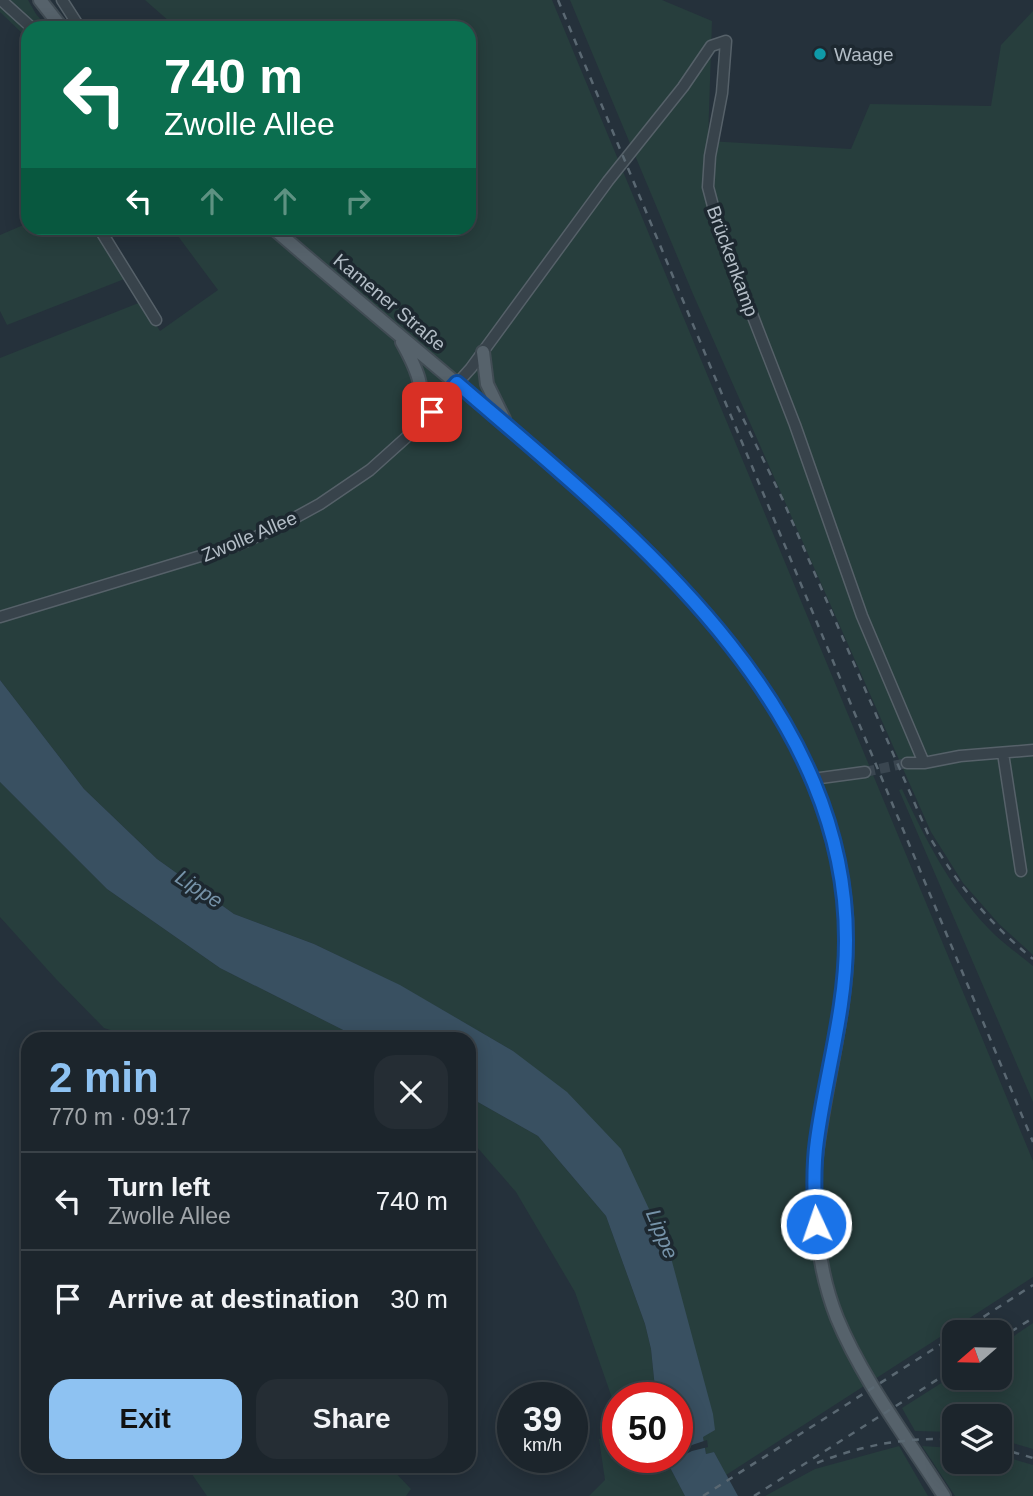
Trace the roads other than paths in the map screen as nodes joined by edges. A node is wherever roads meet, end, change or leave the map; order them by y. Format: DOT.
graph roads {
  1 [pos="1,0"];
  2 [pos="40,0"];
  3 [pos="62,0"];
  4 [pos="24,21"];
  5 [pos="56,21"];
  6 [pos="76,21"];
  7 [pos="103,235"];
  8 [pos="281,235"];
  9 [pos="156,320"];
  10 [pos="399,335"];
  11 [pos="483,352"];
  12 [pos="457,383"];
  13 [pos="419,426"];
  14 [pos="510,429"];
  15 [pos="0,617"];
  16 [pos="1033,750"];
  17 [pos="1003,753"];
  18 [pos="924,763"];
  19 [pos="907,764"];
  20 [pos="866,772"];
  21 [pos="813,779"];
  22 [pos="1021,871"];
  23 [pos="944,1496"];
  1 -- 4 [label="street"];
  2 -- 5 [label="main road"];
  3 -- 6 [label="street"];
  7 -- 9 [label="street"];
  8 -- 10 [label="main road, Kamener Straße"];
  10 -- 12 [label="main road, Kamener Straße"];
  10 -- 13 [label="main road"];
  11 -- 12 [label="street, Brückenkamp"];
  11 -- 14 [label="main road"];
  11 -- 18 [label="street, Brückenkamp"];
  12 -- 13 [label="street, Zwolle Allee"];
  12 -- 14 [label="main road, Kamener Straße"];
  13 -- 15 [label="street, Zwolle Allee"];
  14 -- 21 [label="main road, Kamener Straße"];
  16 -- 17 [label="street"];
  17 -- 18 [label="street"];
  17 -- 22 [label="street"];
  18 -- 19 [label="street"];
  20 -- 21 [label="street"];
  21 -- 23 [label="main road, Kamener Straße"];
}
